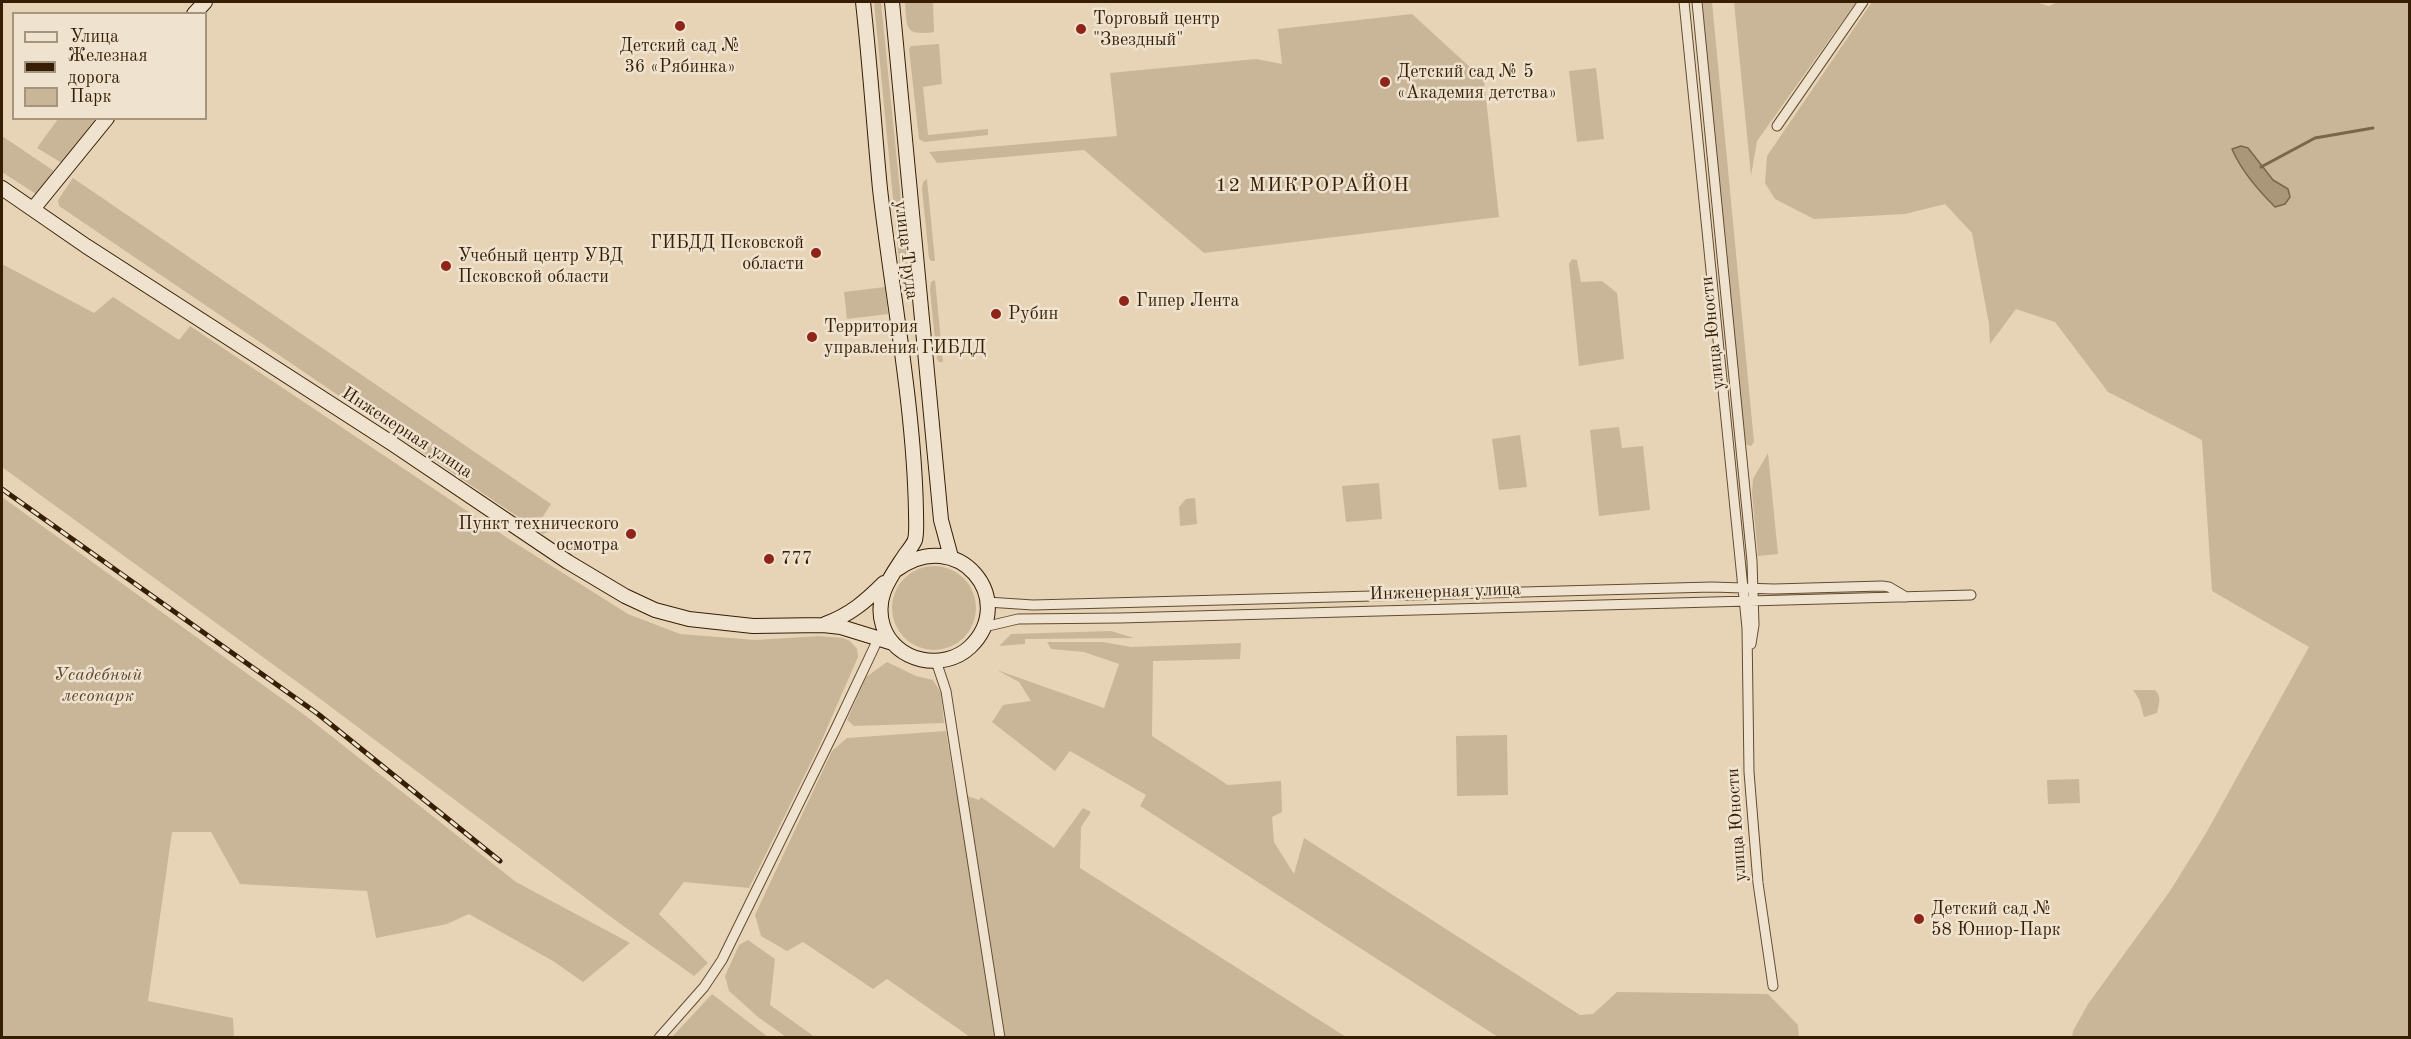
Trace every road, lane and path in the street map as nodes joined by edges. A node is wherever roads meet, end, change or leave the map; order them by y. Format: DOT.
graph roads {
  1 [pos="863,2"];
  2 [pos="892,2"];
  3 [pos="1684,2"];
  4 [pos="1697,2"];
  5 [pos="1863,2"];
  6 [pos="105,120"];
  7 [pos="1777,126"];
  8 [pos="2,188"];
  9 [pos="33,209"];
  10 [pos="951,557"];
  11 [pos="893,573"];
  12 [pos="1742,588"];
  13 [pos="1753,589"];
  14 [pos="1971,596"];
  15 [pos="1908,598"];
  16 [pos="1748,601"];
  17 [pos="987,602"];
  18 [pos="823,625"];
  19 [pos="984,627"];
  20 [pos="879,638"];
  21 [pos="893,643"];
  22 [pos="936,662"];
  23 [pos="1773,986"];
  24 [pos="659,1038"];
  25 [pos="1000,1038"];
  1 -- 11 [label="main road, улица Труда"];
  2 -- 10 [label="main road, улица Труда"];
  3 -- 12 [label="street, улица Юности"];
  4 -- 13 [label="street, улица Юности"];
  5 -- 7 [label="street"];
  6 -- 9 [label="main road"];
  8 -- 9 [label="main road, Инженерная улица"];
  9 -- 18 [label="main road, Инженерная улица"];
  10 -- 11 [label="main road, Инженерная улица"];
  10 -- 17 [label="main road"];
  11 -- 18 [label="main road, Инженерная улица"];
  11 -- 21 [label="main road"];
  12 -- 13 [label="street, Инженерная улица"];
  12 -- 16 [label="street, улица Юности"];
  12 -- 17 [label="street, Инженерная улица"];
  13 -- 15 [label="street, Инженерная улица"];
  13 -- 16 [label="street, улица Юности"];
  14 -- 15 [label="street, Инженерная улица"];
  15 -- 16 [label="street, Инженерная улица"];
  16 -- 19 [label="street, Инженерная улица"];
  16 -- 23 [label="street, улица Юности"];
  17 -- 19 [label="main road"];
  18 -- 20 [label="main road, Инженерная улица"];
  19 -- 22 [label="main road"];
  20 -- 21 [label="main road, Инженерная улица"];
  20 -- 24 [label="street"];
  21 -- 22 [label="main road, Инженерная улица"];
  22 -- 25 [label="street"];
}
